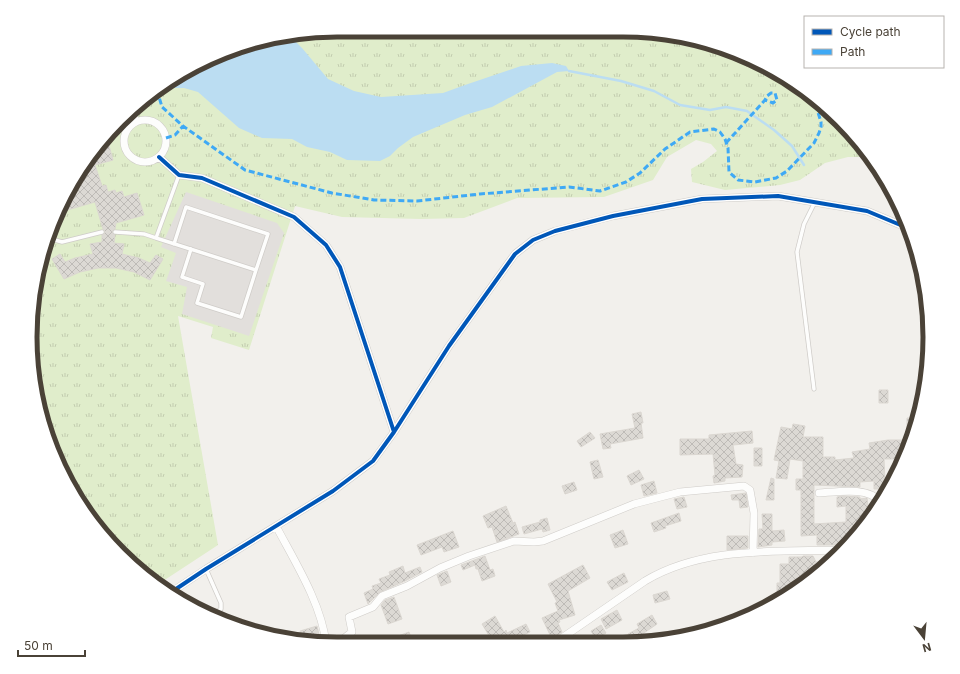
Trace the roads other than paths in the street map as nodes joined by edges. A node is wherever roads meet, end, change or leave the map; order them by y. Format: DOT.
graph roads {
  1 [pos="134,116"];
  2 [pos="135,122"];
  3 [pos="159,157"];
  4 [pos="179,175"];
  5 [pos="815,202"];
  6 [pos="901,226"];
  7 [pos="102,232"];
  8 [pos="115,232"];
  9 [pos="156,238"];
  10 [pos="54,240"];
  11 [pos="174,244"];
  12 [pos="191,249"];
  13 [pos="256,270"];
  14 [pos="814,389"];
  15 [pos="394,432"];
  16 [pos="819,493"];
  17 [pos="876,497"];
  18 [pos="276,526"];
  19 [pos="834,550"];
  20 [pos="753,553"];
  21 [pos="206,569"];
  22 [pos="175,589"];
  23 [pos="216,612"];
  24 [pos="325,636"];
  25 [pos="346,637"];
  26 [pos="563,637"];
  1 -- 2 [label="street"];
  2 -- 3 [label="street"];
  2 -- 3 [label="street"];
  3 -- 4 [label="street"];
  4 -- 9 [label="lane"];
  4 -- 15 [label="street"];
  5 -- 6 [label="street"];
  5 -- 14 [label="lane"];
  5 -- 15 [label="street"];
  7 -- 10 [label="lane"];
  8 -- 9 [label="lane"];
  9 -- 11 [label="lane"];
  11 -- 12 [label="lane"];
  11 -- 13 [label="lane"];
  12 -- 13 [label="lane"];
  12 -- 13 [label="lane"];
  15 -- 18 [label="street"];
  16 -- 17 [label="street"];
  18 -- 21 [label="street"];
  18 -- 24 [label="street"];
  19 -- 20 [label="street"];
  20 -- 25 [label="street"];
  20 -- 26 [label="street"];
  21 -- 22 [label="street"];
  21 -- 23 [label="lane"];
}
